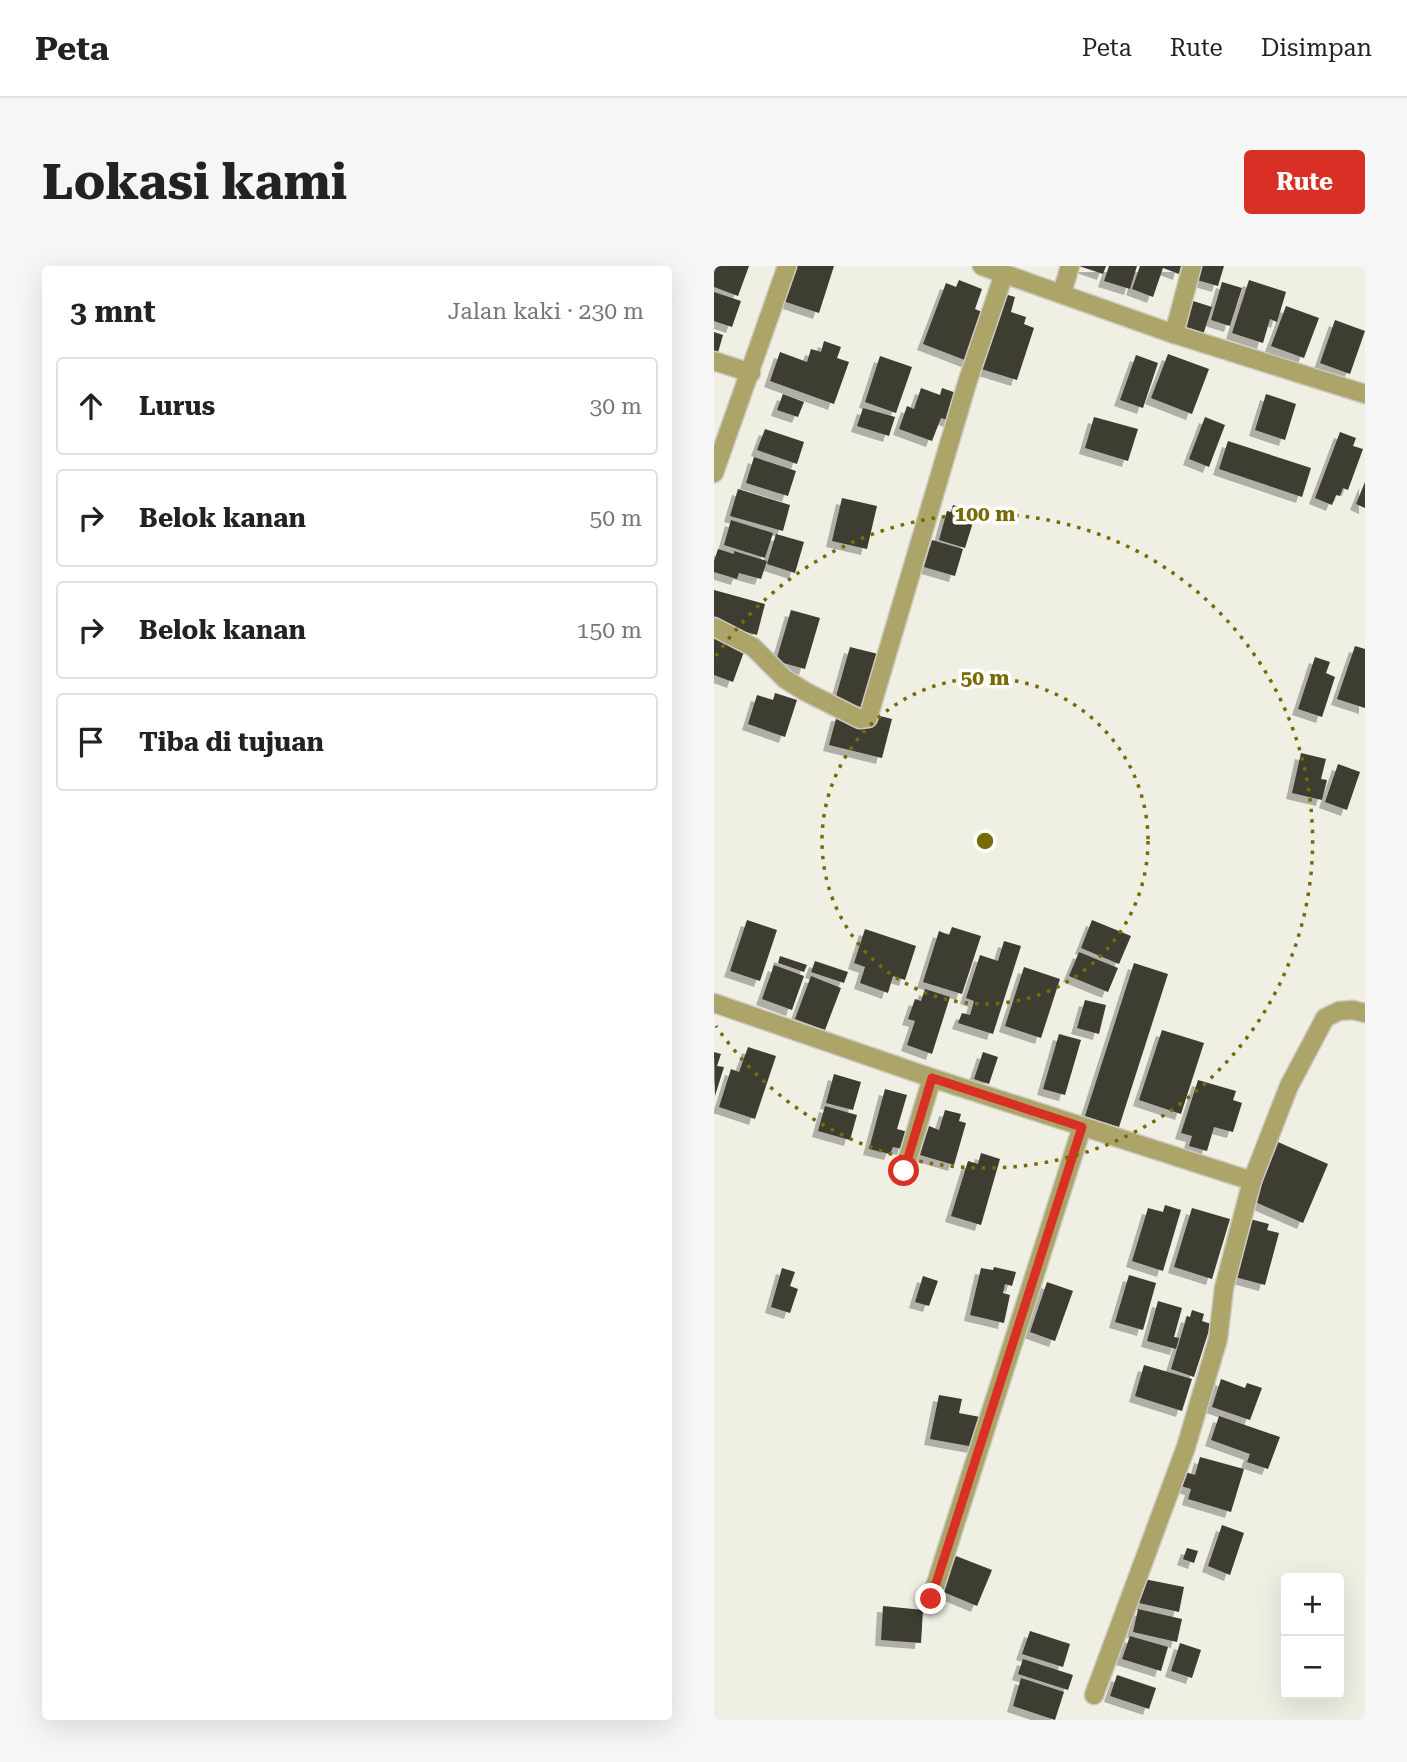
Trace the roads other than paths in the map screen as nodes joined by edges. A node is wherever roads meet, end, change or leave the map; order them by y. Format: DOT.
graph roads {
  1 [pos="787,266"];
  2 [pos="982,266"];
  3 [pos="1070,266"];
  4 [pos="1192,266"];
  5 [pos="1004,274"];
  6 [pos="1062,293"];
  7 [pos="1174,334"];
  8 [pos="714,362"];
  9 [pos="751,373"];
  10 [pos="1365,394"];
  11 [pos="714,473"];
  12 [pos="714,627"];
  13 [pos="714,1003"];
  14 [pos="1365,1013"];
  15 [pos="932,1078"];
  16 [pos="1082,1127"];
  17 [pos="904,1171"];
  18 [pos="1252,1181"];
  19 [pos="931,1599"];
  20 [pos="1094,1696"];
  1 -- 9 [label="street"];
  2 -- 5 [label="street"];
  3 -- 6 [label="street"];
  4 -- 7 [label="street"];
  5 -- 6 [label="street"];
  5 -- 12 [label="street"];
  6 -- 7 [label="street"];
  7 -- 10 [label="street"];
  8 -- 9 [label="street"];
  9 -- 11 [label="street"];
  13 -- 15 [label="street"];
  14 -- 18 [label="street"];
  15 -- 16 [label="street"];
  15 -- 17 [label="street"];
  16 -- 18 [label="street"];
  16 -- 19 [label="street"];
  18 -- 20 [label="street"];
}
